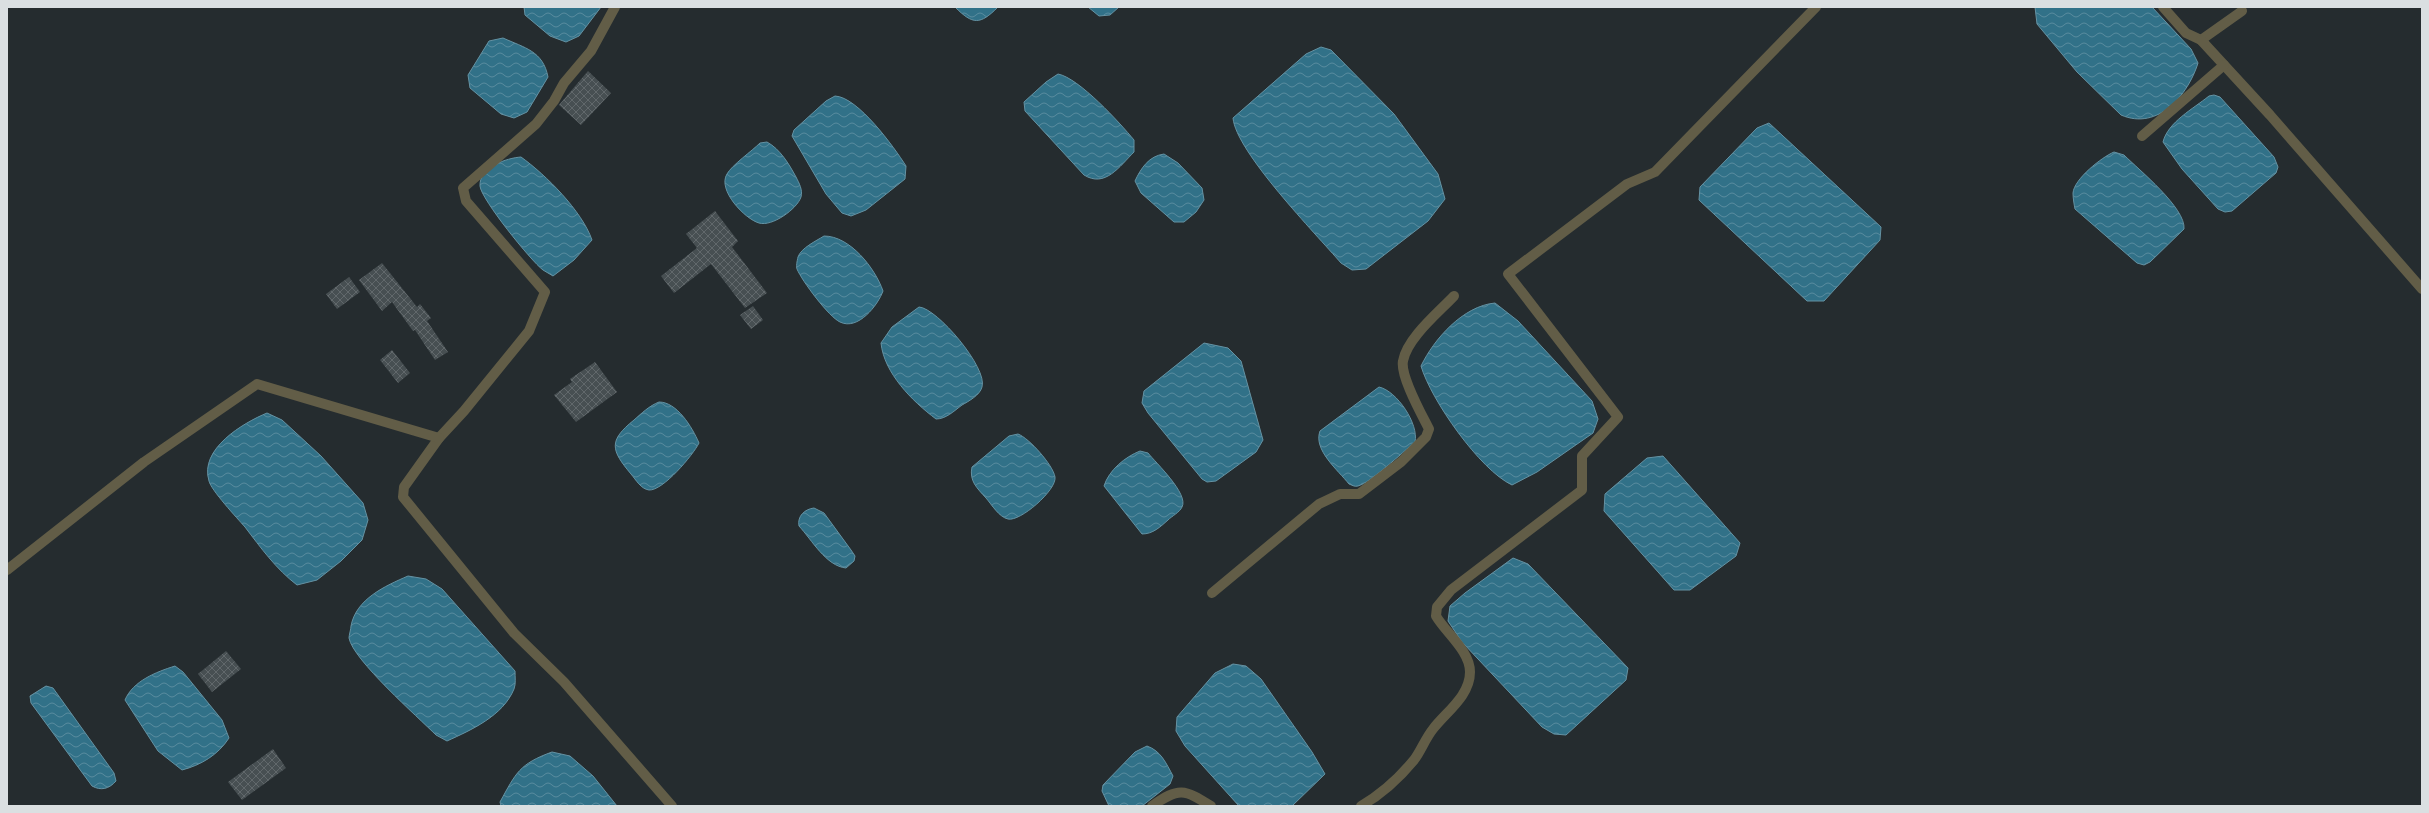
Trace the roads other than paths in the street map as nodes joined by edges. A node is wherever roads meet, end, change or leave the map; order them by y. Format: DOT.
graph roads {
  1 [pos="615,7"];
  2 [pos="1816,7"];
  3 [pos="2163,7"];
  4 [pos="2242,11"];
  5 [pos="2201,40"];
  6 [pos="2224,65"];
  7 [pos="2142,136"];
  8 [pos="2420,283"];
  9 [pos="1454,296"];
  10 [pos="439,438"];
  11 [pos="7,570"];
  12 [pos="1212,593"];
  13 [pos="672,806"];
  14 [pos="1152,806"];
  15 [pos="1211,806"];
  16 [pos="1361,806"];
  1 -- 10 [label="street"];
  2 -- 16 [label="street"];
  3 -- 5 [label="street"];
  4 -- 5 [label="street"];
  5 -- 6 [label="street"];
  6 -- 7 [label="street"];
  6 -- 8 [label="street"];
  9 -- 12 [label="street"];
  10 -- 11 [label="street"];
  10 -- 13 [label="street"];
  14 -- 15 [label="street"];
}
